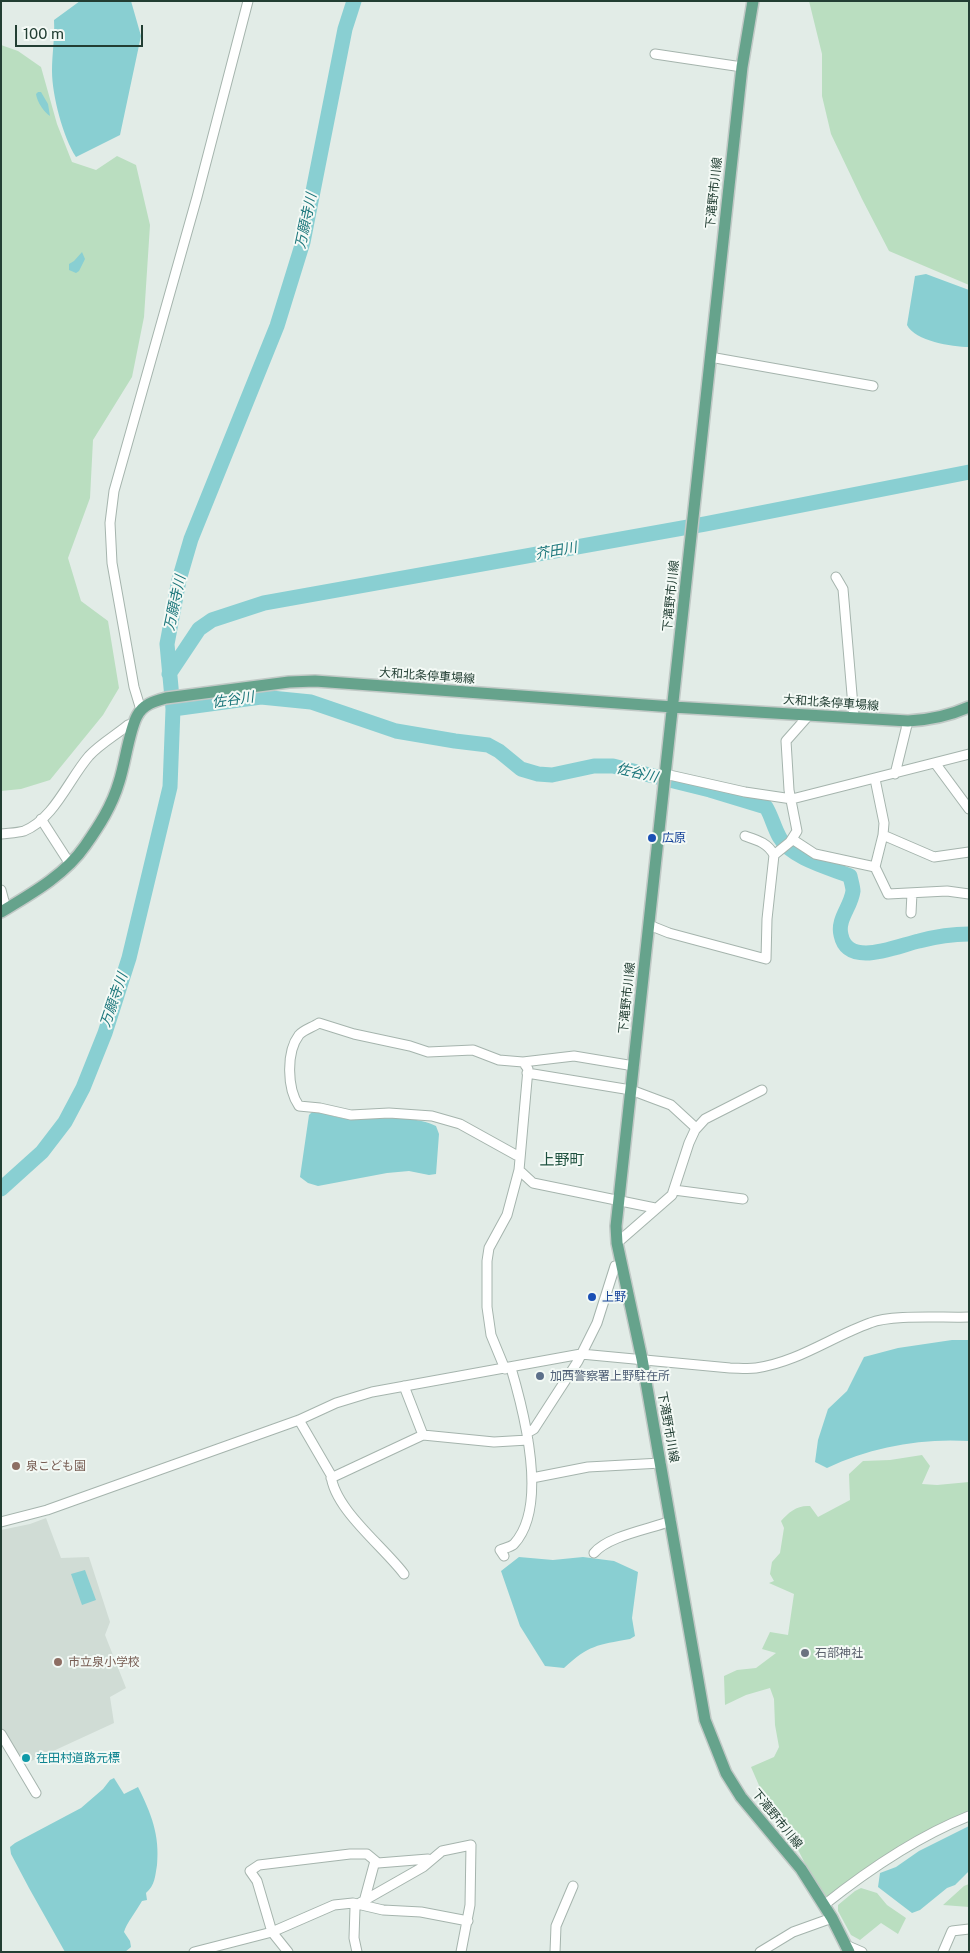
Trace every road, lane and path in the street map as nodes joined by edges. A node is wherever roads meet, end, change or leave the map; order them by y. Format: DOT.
graph roads {
  1 [pos="248,1"];
  2 [pos="753,1"];
  3 [pos="655,54"];
  4 [pos="742,67"];
  5 [pos="710,357"];
  6 [pos="873,386"];
  7 [pos="836,576"];
  8 [pos="673,707"];
  9 [pos="969,707"];
  10 [pos="142,710"];
  11 [pos="809,715"];
  12 [pos="854,718"];
  13 [pos="908,721"];
  14 [pos="134,723"];
  15 [pos="969,754"];
  16 [pos="935,763"];
  17 [pos="894,774"];
  18 [pos="665,779"];
  19 [pos="875,779"];
  20 [pos="792,799"];
  21 [pos="969,809"];
  22 [pos="42,819"];
  23 [pos="1,834"];
  24 [pos="883,835"];
  25 [pos="745,836"];
  26 [pos="792,839"];
  27 [pos="969,852"];
  28 [pos="774,855"];
  29 [pos="70,864"];
  30 [pos="875,867"];
  31 [pos="1,890"];
  32 [pos="912,893"];
  33 [pos="969,894"];
  34 [pos="4,910"];
  35 [pos="911,913"];
  36 [pos="648,925"];
  37 [pos="523,1062"];
  38 [pos="634,1066"];
  39 [pos="527,1073"];
  40 [pos="631,1090"];
  41 [pos="762,1090"];
  42 [pos="696,1128"];
  43 [pos="520,1155"];
  44 [pos="519,1170"];
  45 [pos="674,1190"];
  46 [pos="744,1199"];
  47 [pos="619,1200"];
  48 [pos="655,1208"];
  49 [pos="617,1243"];
  50 [pos="620,1266"];
  51 [pos="969,1317"];
  52 [pos="581,1354"];
  53 [pos="642,1359"];
  54 [pos="508,1369"];
  55 [pos="404,1386"];
  56 [pos="299,1420"];
  57 [pos="423,1435"];
  58 [pos="527,1436"];
  59 [pos="661,1463"];
  60 [pos="332,1478"];
  61 [pos="532,1478"];
  62 [pos="671,1521"];
  63 [pos="1,1522"];
  64 [pos="594,1553"];
  65 [pos="504,1556"];
  66 [pos="404,1574"];
  67 [pos="1,1734"];
  68 [pos="36,1793"];
  69 [pos="969,1816"];
  70 [pos="375,1861"];
  71 [pos="430,1861"];
  72 [pos="573,1886"];
  73 [pos="362,1902"];
  74 [pos="824,1905"];
  75 [pos="832,1918"];
  76 [pos="468,1921"];
  77 [pos="969,1929"];
  78 [pos="272,1932"];
  79 [pos="849,1949"];
  80 [pos="194,1952"];
  81 [pos="288,1952"];
  82 [pos="357,1952"];
  83 [pos="461,1952"];
  84 [pos="555,1952"];
  85 [pos="760,1952"];
  86 [pos="862,1952"];
  87 [pos="943,1952"];
  1 -- 10 [label="street"];
  2 -- 4 [label="main road, 下滝野市川線"];
  3 -- 4 [label="street"];
  4 -- 5 [label="main road, 下滝野市川線"];
  5 -- 6 [label="street"];
  5 -- 8 [label="main road, 下滝野市川線"];
  7 -- 12 [label="street"];
  8 -- 10 [label="main road, 大和北条停車場線"];
  8 -- 11 [label="main road, 大和北条停車場線"];
  8 -- 18 [label="main road, 下滝野市川線"];
  9 -- 13 [label="main road, 大和北条停車場線"];
  10 -- 14 [label="main road"];
  11 -- 12 [label="main road, 大和北条停車場線"];
  11 -- 20 [label="street"];
  12 -- 13 [label="main road, 大和北条停車場線"];
  13 -- 17 [label="street"];
  14 -- 22 [label="street"];
  14 -- 29 [label="main road"];
  15 -- 16 [label="street"];
  16 -- 17 [label="street"];
  16 -- 21 [label="street"];
  17 -- 19 [label="street"];
  18 -- 20 [label="street"];
  18 -- 36 [label="main road, 下滝野市川線"];
  19 -- 20 [label="street"];
  19 -- 24 [label="street"];
  20 -- 26 [label="street"];
  22 -- 23 [label="street"];
  22 -- 29 [label="street"];
  24 -- 27 [label="street"];
  24 -- 30 [label="street"];
  25 -- 28 [label="street"];
  26 -- 28 [label="street"];
  26 -- 30 [label="street"];
  28 -- 36 [label="street"];
  29 -- 34 [label="main road"];
  30 -- 32 [label="street"];
  31 -- 34 [label="street"];
  32 -- 33 [label="street"];
  32 -- 35 [label="street"];
  36 -- 38 [label="main road, 下滝野市川線"];
  37 -- 38 [label="street"];
  37 -- 39 [label="street"];
  37 -- 43 [label="street"];
  38 -- 40 [label="main road, 下滝野市川線"];
  39 -- 40 [label="street"];
  39 -- 43 [label="street"];
  40 -- 42 [label="street"];
  40 -- 47 [label="main road, 下滝野市川線"];
  41 -- 42 [label="street"];
  42 -- 45 [label="street"];
  43 -- 44 [label="street"];
  44 -- 47 [label="street"];
  44 -- 54 [label="street"];
  45 -- 46 [label="street"];
  45 -- 48 [label="street"];
  47 -- 48 [label="street"];
  47 -- 49 [label="main road, 下滝野市川線"];
  48 -- 49 [label="street"];
  49 -- 50 [label="main road, 下滝野市川線"];
  50 -- 52 [label="street"];
  50 -- 53 [label="main road, 下滝野市川線"];
  51 -- 53 [label="street"];
  52 -- 53 [label="street"];
  52 -- 54 [label="street"];
  52 -- 58 [label="street"];
  53 -- 59 [label="main road, 下滝野市川線"];
  54 -- 55 [label="street"];
  54 -- 58 [label="street"];
  55 -- 56 [label="street"];
  55 -- 57 [label="street"];
  56 -- 60 [label="street"];
  56 -- 63 [label="street"];
  57 -- 58 [label="street"];
  57 -- 60 [label="street"];
  58 -- 61 [label="street"];
  59 -- 61 [label="street"];
  59 -- 62 [label="main road, 下滝野市川線"];
  60 -- 66 [label="street"];
  61 -- 65 [label="street"];
  62 -- 64 [label="street"];
  62 -- 74 [label="main road, 下滝野市川線"];
  67 -- 68 [label="street"];
  69 -- 74 [label="street"];
  70 -- 71 [label="street"];
  70 -- 73 [label="street"];
  70 -- 78 [label="street"];
  71 -- 73 [label="street"];
  71 -- 76 [label="street"];
  72 -- 84 [label="street"];
  73 -- 76 [label="street"];
  73 -- 78 [label="street"];
  73 -- 82 [label="street"];
  74 -- 75 [label="main road, 下滝野市川線"];
  75 -- 79 [label="main road, 下滝野市川線"];
  75 -- 85 [label="street"];
  76 -- 83 [label="street"];
  77 -- 87 [label="street"];
  78 -- 80 [label="street"];
  78 -- 81 [label="street"];
  79 -- 86 [label="street"];
}
